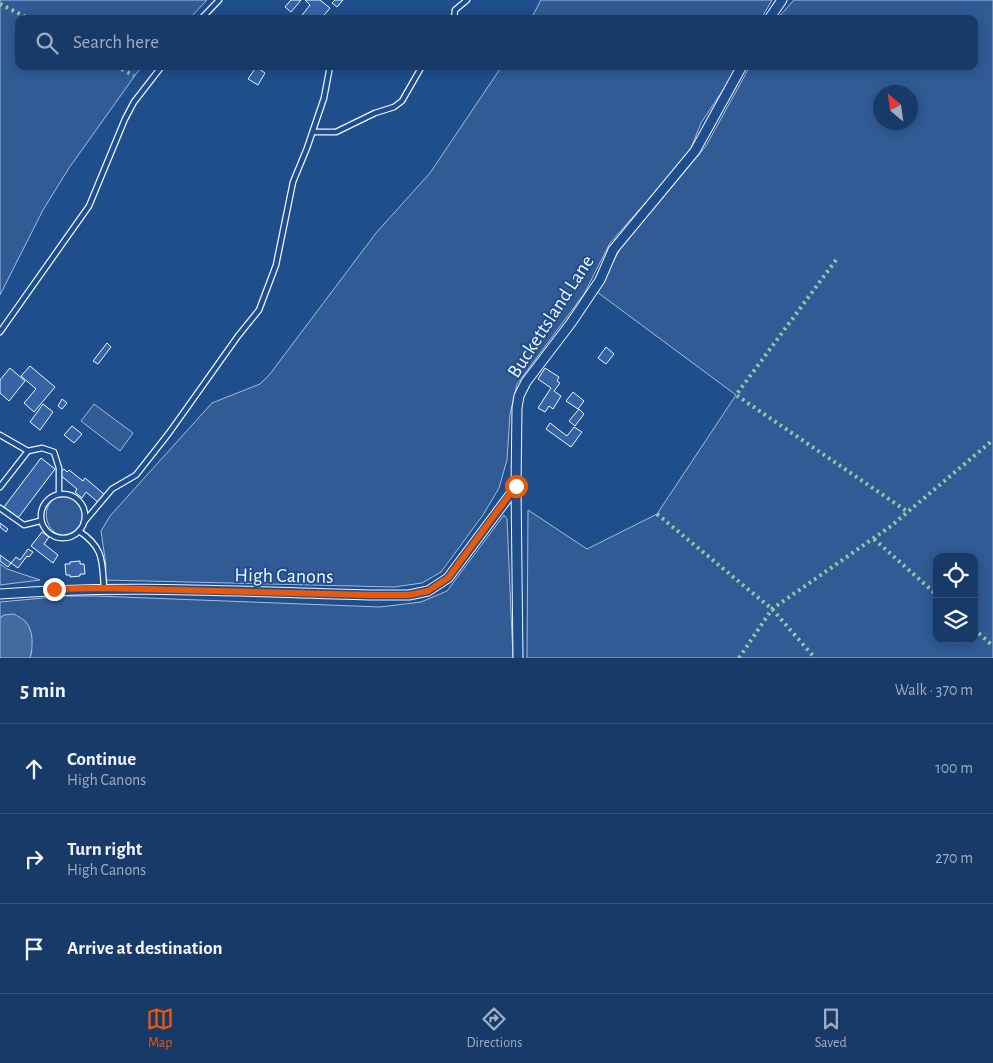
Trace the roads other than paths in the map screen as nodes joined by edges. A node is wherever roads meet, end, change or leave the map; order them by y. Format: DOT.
graph roads {
  1 [pos="219,0"];
  2 [pos="467,0"];
  3 [pos="782,0"];
  4 [pos="206,15"];
  5 [pos="454,15"];
  6 [pos="772,15"];
  7 [pos="159,70"];
  8 [pos="329,70"];
  9 [pos="420,70"];
  10 [pos="740,70"];
  11 [pos="313,132"];
  12 [pos="0,332"];
  13 [pos="0,434"];
  14 [pos="28,451"];
  15 [pos="516,486"];
  16 [pos="0,487"];
  17 [pos="59,494"];
  18 [pos="0,508"];
  19 [pos="40,521"];
  20 [pos="84,522"];
  21 [pos="79,531"];
  22 [pos="104,588"];
  23 [pos="0,594"];
  24 [pos="518,658"];
  1 -- 4 [label="lane"];
  2 -- 5 [label="lane"];
  3 -- 6 [label="street"];
  7 -- 12 [label="lane"];
  8 -- 11 [label="lane"];
  9 -- 11 [label="lane"];
  10 -- 15 [label="street, Buckettsland Lane"];
  11 -- 20 [label="lane"];
  13 -- 14 [label="lane"];
  14 -- 16 [label="lane"];
  14 -- 17 [label="lane"];
  15 -- 22 [label="street, High Canons"];
  15 -- 24 [label="street, Buckettsland Lane"];
  17 -- 19 [label="lane"];
  17 -- 20 [label="lane"];
  18 -- 19 [label="lane"];
  19 -- 21 [label="lane"];
  20 -- 21 [label="lane"];
  21 -- 22 [label="lane"];
  22 -- 23 [label="street, High Canons"];
}
